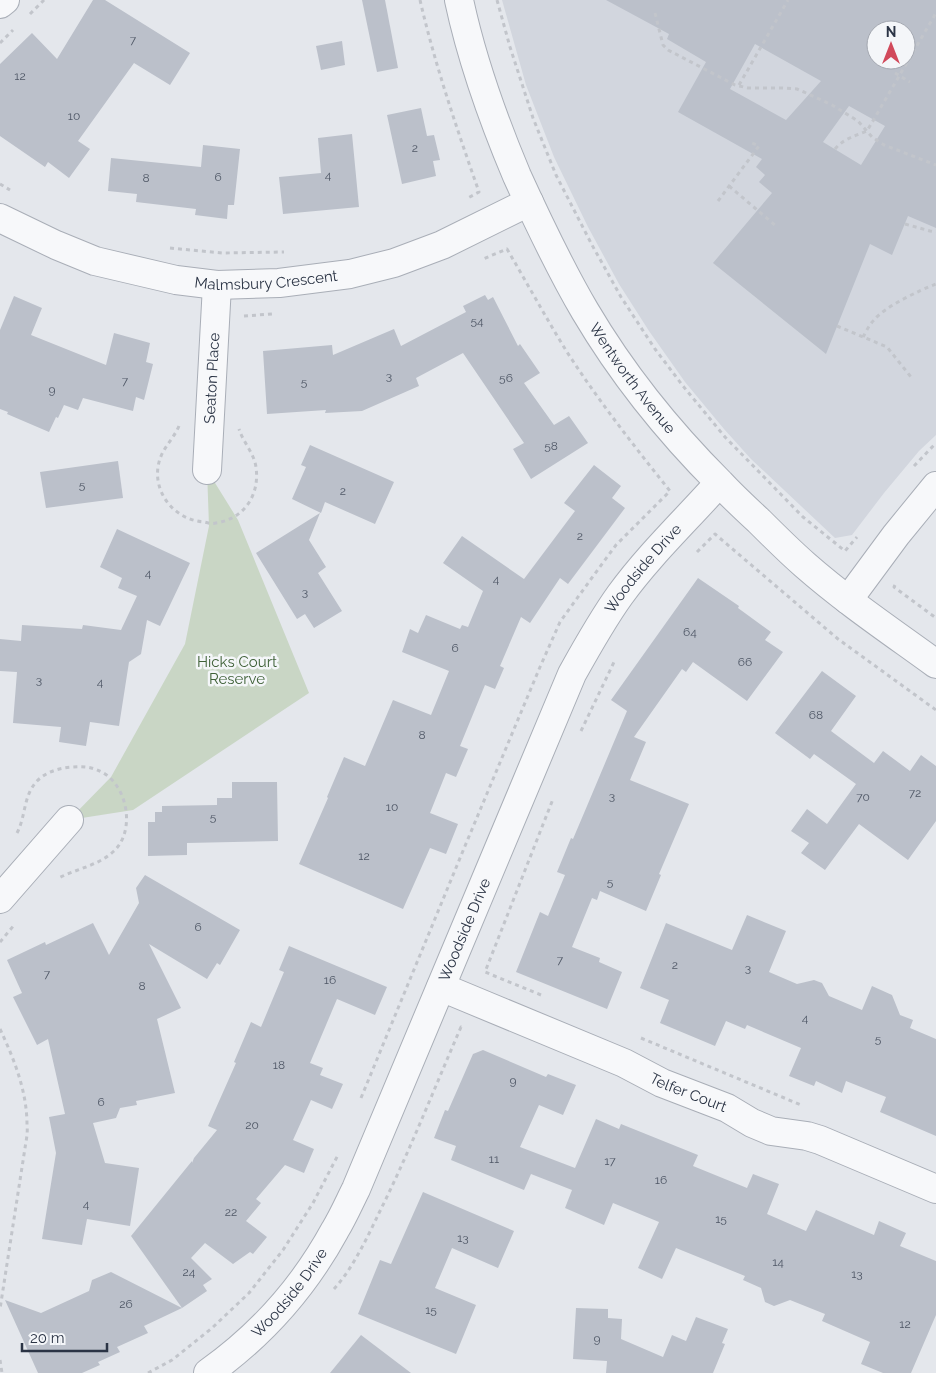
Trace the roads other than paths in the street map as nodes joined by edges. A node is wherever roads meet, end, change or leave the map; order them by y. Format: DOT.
graph roads {
  1 [pos="4,0"];
  2 [pos="459,0"];
  3 [pos="0,4"];
  4 [pos="529,202"];
  5 [pos="0,218"];
  6 [pos="217,285"];
  7 [pos="207,470"];
  8 [pos="719,483"];
  9 [pos="936,486"];
  10 [pos="848,600"];
  11 [pos="936,664"];
  12 [pos="69,820"];
  13 [pos="0,899"];
  14 [pos="441,988"];
  15 [pos="936,1189"];
  16 [pos="208,1373"];
  1 -- 3 [label="street"];
  2 -- 4 [label="street, Wentworth Avenue"];
  4 -- 6 [label="street, Malmsbury Crescent"];
  4 -- 8 [label="street, Wentworth Avenue"];
  5 -- 6 [label="street, Malmsbury Crescent"];
  6 -- 7 [label="street, Seaton Place"];
  8 -- 10 [label="street, Wentworth Avenue"];
  8 -- 14 [label="street, Woodside Drive"];
  9 -- 10 [label="street"];
  10 -- 11 [label="street, Wentworth Avenue"];
  12 -- 13 [label="street"];
  14 -- 15 [label="street, Telfer Court"];
  14 -- 16 [label="street, Woodside Drive"];
}
